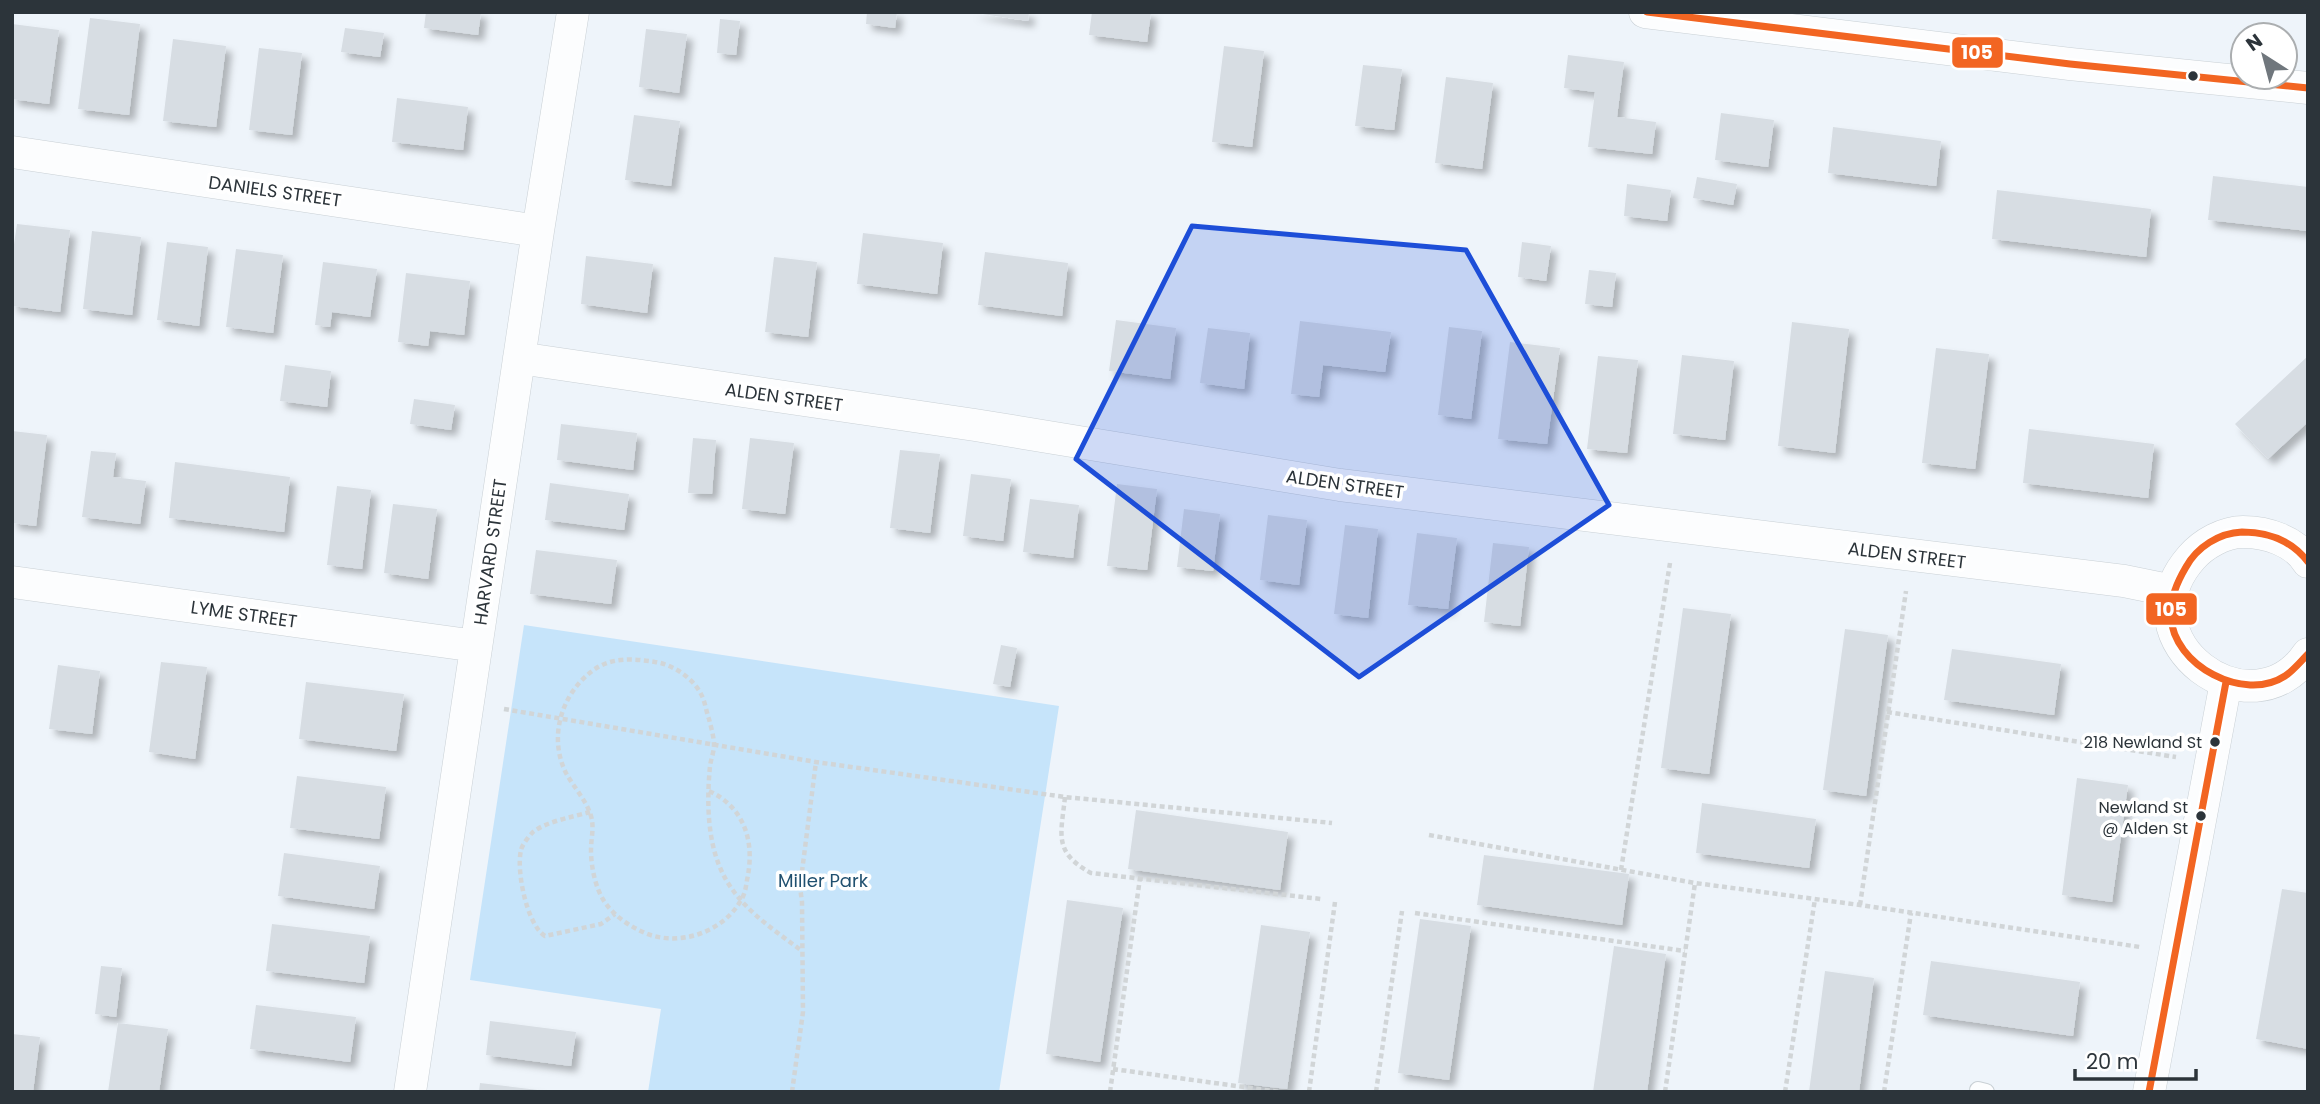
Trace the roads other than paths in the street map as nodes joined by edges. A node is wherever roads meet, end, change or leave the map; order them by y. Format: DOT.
graph roads {
  1 [pos="573,12"];
  2 [pos="1645,12"];
  3 [pos="1691,15"];
  4 [pos="2308,88"];
  5 [pos="12,152"];
  6 [pos="538,231"];
  7 [pos="519,358"];
  8 [pos="2307,557"];
  9 [pos="12,582"];
  10 [pos="2173,591"];
  11 [pos="476,646"];
  12 [pos="2306,662"];
  13 [pos="2226,682"];
  14 [pos="410,1092"];
  15 [pos="2149,1092"];
  1 -- 6 [label="street, HARVARD STREET"];
  2 -- 3 [label="street"];
  3 -- 4 [label="street"];
  5 -- 6 [label="street, DANIELS STREET"];
  6 -- 7 [label="street, HARVARD STREET"];
  7 -- 10 [label="street, ALDEN STREET"];
  7 -- 11 [label="street, HARVARD STREET"];
  8 -- 10 [label="street"];
  9 -- 11 [label="street, LYME STREET"];
  10 -- 13 [label="street"];
  11 -- 14 [label="street, HARVARD STREET"];
  12 -- 13 [label="street"];
  13 -- 15 [label="street"];
}
